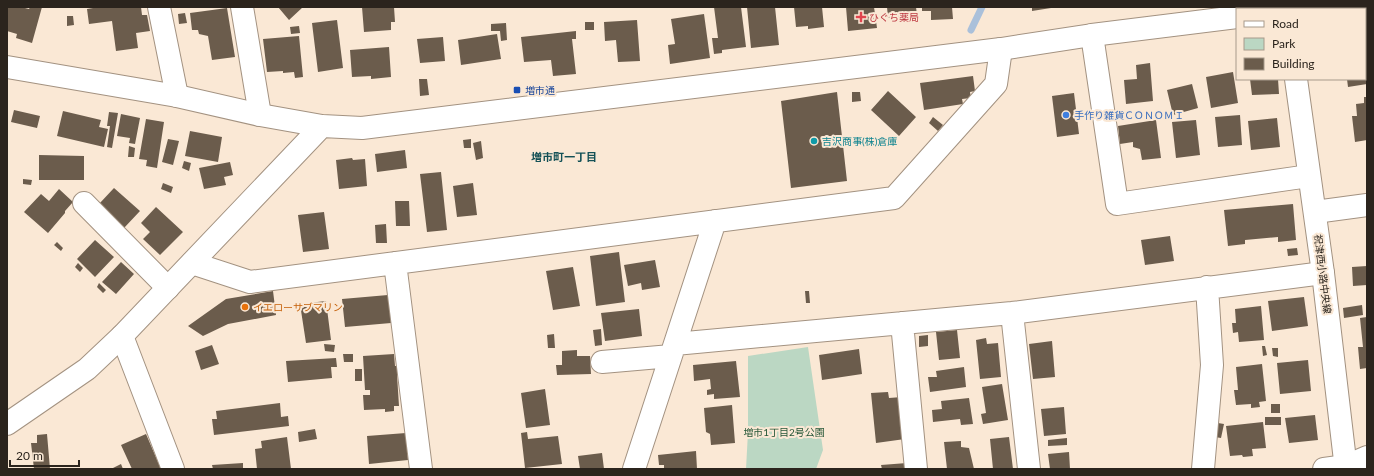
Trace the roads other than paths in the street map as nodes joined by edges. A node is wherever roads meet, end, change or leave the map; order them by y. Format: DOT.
graph roads {
  1 [pos="159,7"];
  2 [pos="242,7"];
  3 [pos="1199,14"];
  4 [pos="1236,17"];
  5 [pos="1092,34"];
  6 [pos="1001,49"];
  7 [pos="7,67"];
  8 [pos="1296,80"];
  9 [pos="177,96"];
  10 [pos="260,115"];
  11 [pos="322,126"];
  12 [pos="1309,176"];
  13 [pos="84,203"];
  14 [pos="1367,205"];
  15 [pos="1315,212"];
  16 [pos="715,221"];
  17 [pos="192,263"];
  18 [pos="394,263"];
  19 [pos="1323,273"];
  20 [pos="1207,287"];
  21 [pos="168,288"];
  22 [pos="1012,313"];
  23 [pos="902,323"];
  24 [pos="122,336"];
  25 [pos="673,350"];
  26 [pos="602,362"];
  27 [pos="7,424"];
  28 [pos="1367,457"];
  29 [pos="1346,468"];
  30 [pos="173,469"];
  31 [pos="421,469"];
  32 [pos="634,469"];
  33 [pos="916,469"];
  34 [pos="1029,469"];
  35 [pos="1203,469"];
  36 [pos="1324,469"];
  1 -- 9 [label="street"];
  2 -- 10 [label="street"];
  3 -- 4 [label="street"];
  3 -- 5 [label="street"];
  5 -- 6 [label="street"];
  5 -- 12 [label="street"];
  6 -- 11 [label="street"];
  6 -- 16 [label="street"];
  7 -- 9 [label="street"];
  8 -- 12 [label="street, 祝津西小路中央線"];
  9 -- 10 [label="street"];
  10 -- 11 [label="street"];
  11 -- 17 [label="street"];
  12 -- 15 [label="street, 祝津西小路中央線"];
  13 -- 21 [label="street"];
  14 -- 15 [label="street"];
  15 -- 19 [label="street, 祝津西小路中央線"];
  16 -- 18 [label="street"];
  16 -- 25 [label="street"];
  17 -- 18 [label="street"];
  17 -- 21 [label="street"];
  18 -- 31 [label="street"];
  19 -- 20 [label="street"];
  19 -- 29 [label="street, 祝津西小路中央線"];
  20 -- 22 [label="street"];
  20 -- 35 [label="street"];
  21 -- 24 [label="street"];
  22 -- 23 [label="street"];
  22 -- 34 [label="street"];
  23 -- 25 [label="street"];
  23 -- 33 [label="street"];
  24 -- 27 [label="street"];
  24 -- 30 [label="street"];
  25 -- 26 [label="street"];
  25 -- 32 [label="street"];
  28 -- 29 [label="street"];
  29 -- 36 [label="street"];
}
